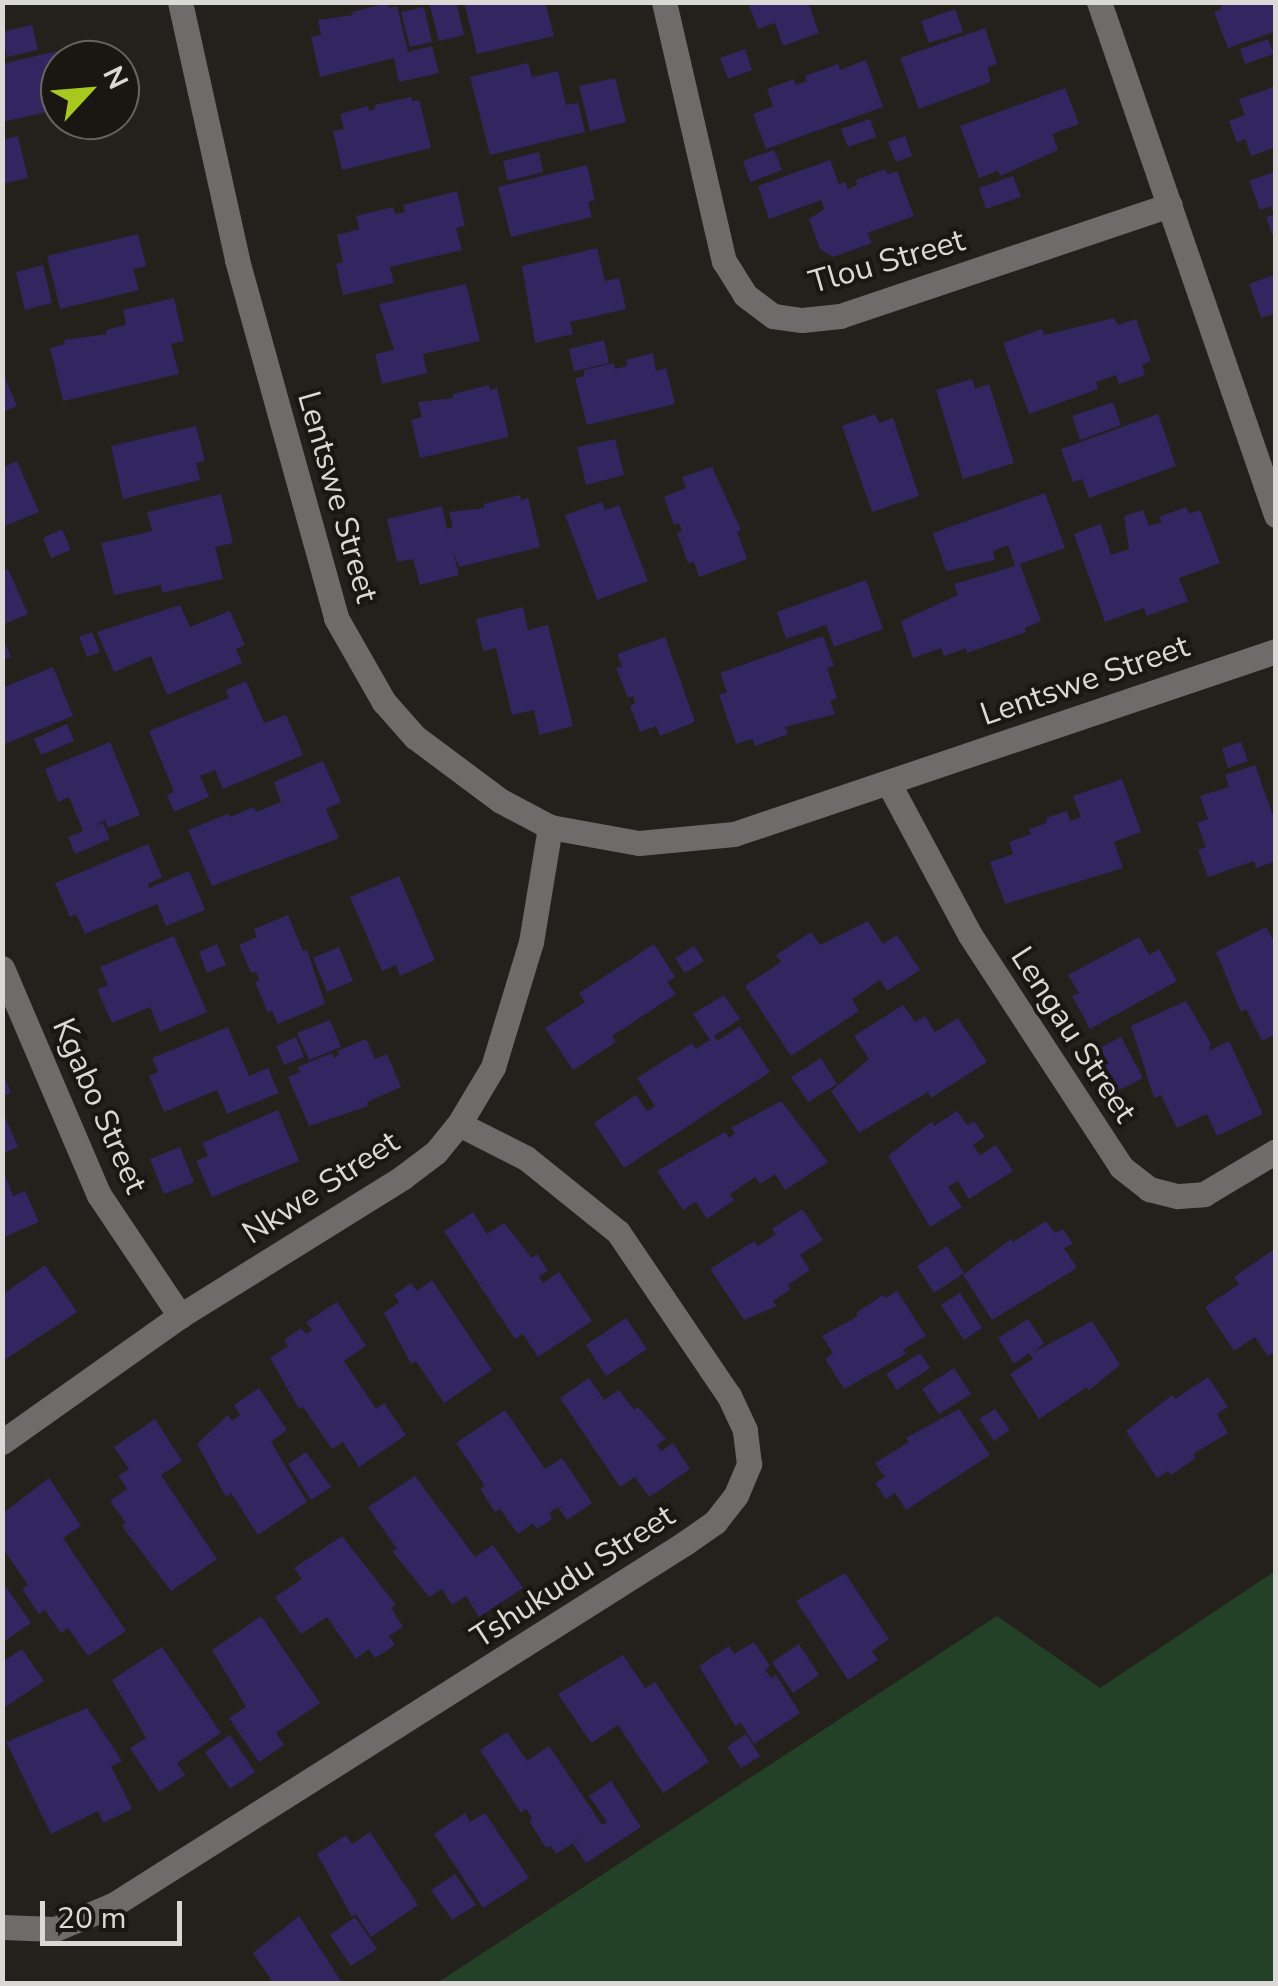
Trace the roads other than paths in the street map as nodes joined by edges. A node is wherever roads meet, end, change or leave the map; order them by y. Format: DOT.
graph roads {
  1 [pos="180,2"];
  2 [pos="664,2"];
  3 [pos="1098,2"];
  4 [pos="1170,205"];
  5 [pos="1276,515"];
  6 [pos="1276,651"];
  7 [pos="889,784"];
  8 [pos="550,827"];
  9 [pos="2,968"];
  10 [pos="459,1124"];
  11 [pos="1276,1151"];
  12 [pos="180,1316"];
  13 [pos="2,1442"];
  14 [pos="2,1927"];
  1 -- 8 [label="street, Lentswe Street"];
  2 -- 4 [label="street, Tlou Street"];
  3 -- 4 [label="street"];
  4 -- 5 [label="street"];
  6 -- 7 [label="street, Lentswe Street"];
  7 -- 8 [label="street, Lentswe Street"];
  7 -- 11 [label="street, Lengau Street"];
  8 -- 10 [label="street, Nkwe Street"];
  9 -- 12 [label="street, Kgabo Street"];
  10 -- 12 [label="street, Nkwe Street"];
  10 -- 14 [label="street, Tshukudu Street"];
  12 -- 13 [label="street, Nkwe Street"];
}
